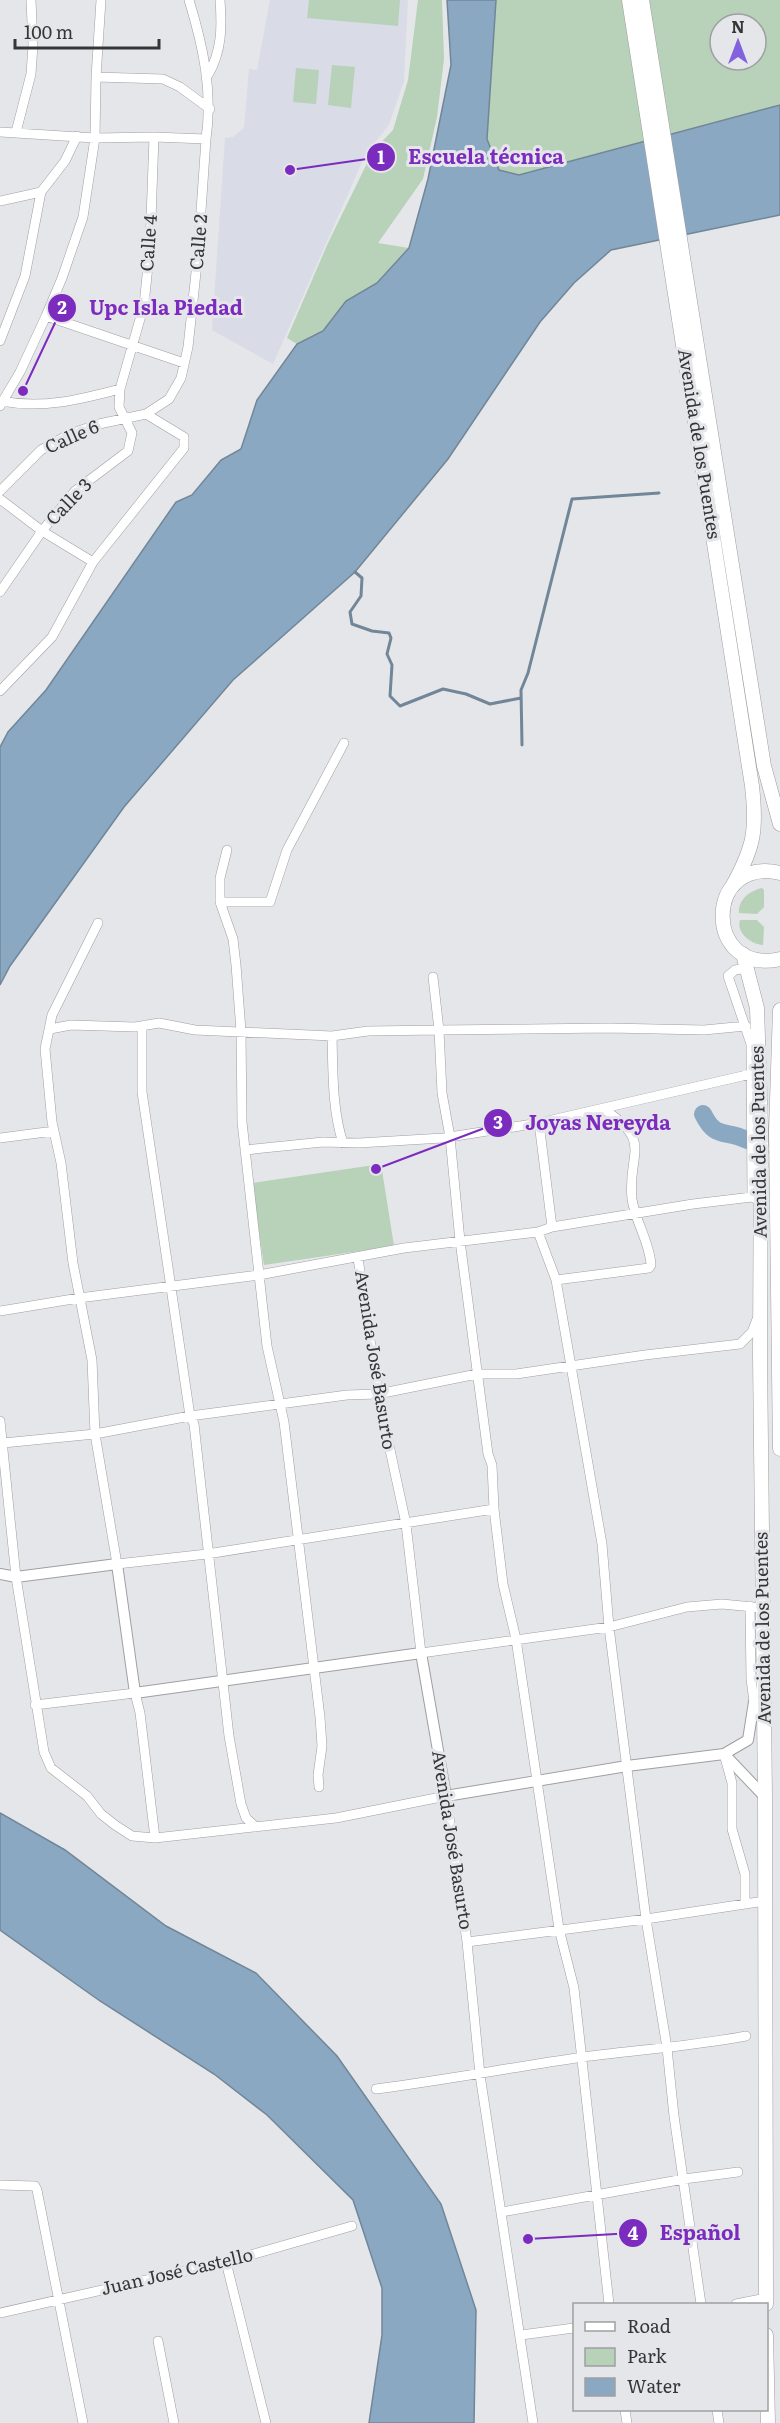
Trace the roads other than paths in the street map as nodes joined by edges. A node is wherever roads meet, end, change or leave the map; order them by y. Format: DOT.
graph roads {
  1 [pos="31,0"];
  2 [pos="101,0"];
  3 [pos="189,0"];
  4 [pos="220,0"];
  5 [pos="629,0"];
  6 [pos="642,0"];
  7 [pos="642,40"];
  8 [pos="208,75"];
  9 [pos="96,78"];
  10 [pos="210,109"];
  11 [pos="0,132"];
  12 [pos="16,132"];
  13 [pos="77,136"];
  14 [pos="154,136"];
  15 [pos="95,138"];
  16 [pos="207,139"];
  17 [pos="41,192"];
  18 [pos="0,201"];
  19 [pos="684,303"];
  20 [pos="46,316"];
  21 [pos="0,341"];
  22 [pos="132,346"];
  23 [pos="184,363"];
  24 [pos="120,389"];
  25 [pos="1,403"];
  26 [pos="146,414"];
  27 [pos="123,418"];
  28 [pos="0,491"];
  29 [pos="0,500"];
  30 [pos="42,531"];
  31 [pos="93,562"];
  32 [pos="0,592"];
  33 [pos="0,691"];
  34 [pos="344,743"];
  35 [pos="780,824"];
  36 [pos="227,850"];
  37 [pos="780,873"];
  38 [pos="734,885"];
  39 [pos="220,902"];
  40 [pos="98,923"];
  41 [pos="780,959"];
  42 [pos="745,961"];
  43 [pos="433,977"];
  44 [pos="780,1013"];
  45 [pos="142,1026"];
  46 [pos="746,1026"];
  47 [pos="50,1029"];
  48 [pos="439,1030"];
  49 [pos="241,1031"];
  50 [pos="332,1036"];
  51 [pos="751,1074"];
  52 [pos="604,1110"];
  53 [pos="539,1123"];
  54 [pos="54,1131"];
  55 [pos="450,1137"];
  56 [pos="0,1138"];
  57 [pos="343,1143"];
  58 [pos="245,1150"];
  59 [pos="756,1199"];
  60 [pos="636,1213"];
  61 [pos="552,1227"];
  62 [pos="538,1232"];
  63 [pos="460,1241"];
  64 [pos="358,1258"];
  65 [pos="259,1275"];
  66 [pos="556,1280"];
  67 [pos="171,1287"];
  68 [pos="79,1298"];
  69 [pos="761,1305"];
  70 [pos="0,1311"];
  71 [pos="571,1367"];
  72 [pos="477,1374"];
  73 [pos="378,1394"];
  74 [pos="281,1405"];
  75 [pos="190,1416"];
  76 [pos="0,1421"];
  77 [pos="95,1434"];
  78 [pos="3,1443"];
  79 [pos="780,1449"];
  80 [pos="494,1509"];
  81 [pos="406,1524"];
  82 [pos="299,1539"];
  83 [pos="207,1554"];
  84 [pos="117,1564"];
  85 [pos="0,1574"];
  86 [pos="16,1577"];
  87 [pos="756,1607"];
  88 [pos="609,1627"];
  89 [pos="516,1639"];
  90 [pos="422,1653"];
  91 [pos="314,1668"];
  92 [pos="223,1681"];
  93 [pos="135,1693"];
  94 [pos="759,1700"];
  95 [pos="35,1705"];
  96 [pos="724,1754"];
  97 [pos="627,1766"];
  98 [pos="536,1781"];
  99 [pos="319,1787"];
  100 [pos="446,1796"];
  101 [pos="765,1797"];
  102 [pos="256,1827"];
  103 [pos="155,1838"];
  104 [pos="765,1901"];
  105 [pos="745,1903"];
  106 [pos="646,1919"];
  107 [pos="559,1929"];
  108 [pos="467,1942"];
  109 [pos="746,2036"];
  110 [pos="668,2048"];
  111 [pos="583,2057"];
  112 [pos="480,2075"];
  113 [pos="376,2089"];
  114 [pos="738,2172"];
  115 [pos="684,2179"];
  116 [pos="0,2184"];
  117 [pos="598,2194"];
  118 [pos="502,2212"];
  119 [pos="352,2226"];
  120 [pos="226,2262"];
  121 [pos="60,2299"];
  122 [pos="766,2301"];
  123 [pos="609,2303"];
  124 [pos="701,2303"];
  125 [pos="746,2303"];
  126 [pos="0,2313"];
  127 [pos="573,2328"];
  128 [pos="521,2335"];
  129 [pos="158,2341"];
  130 [pos="83,2423"];
  131 [pos="174,2423"];
  132 [pos="266,2423"];
  133 [pos="533,2423"];
  1 -- 12 [label="street"];
  2 -- 9 [label="street"];
  3 -- 8 [label="street"];
  4 -- 8 [label="street"];
  5 -- 7 [label="main road, Avenida de los Puentes"];
  6 -- 7 [label="main road, Avenida de los Puentes"];
  7 -- 19 [label="main road, Avenida de los Puentes"];
  8 -- 10 [label="street, Calle 2"];
  9 -- 10 [label="street"];
  9 -- 15 [label="street"];
  10 -- 16 [label="street, Calle 2"];
  11 -- 12 [label="street"];
  12 -- 13 [label="street"];
  13 -- 15 [label="street"];
  13 -- 17 [label="street"];
  14 -- 15 [label="street"];
  14 -- 16 [label="street"];
  14 -- 22 [label="street, Calle 4"];
  15 -- 20 [label="street"];
  16 -- 23 [label="street, Calle 2"];
  17 -- 18 [label="street"];
  17 -- 21 [label="street"];
  19 -- 35 [label="main road, Avenida de los Puentes"];
  19 -- 38 [label="main road, Avenida de los Puentes"];
  20 -- 22 [label="street"];
  20 -- 25 [label="street"];
  22 -- 23 [label="street"];
  22 -- 24 [label="street, Calle 4"];
  23 -- 26 [label="street, Calle 2"];
  24 -- 25 [label="street"];
  24 -- 27 [label="street, Calle 4"];
  26 -- 27 [label="street, Calle 2"];
  26 -- 31 [label="street"];
  27 -- 28 [label="street, Calle 6"];
  27 -- 30 [label="street, Calle 3"];
  29 -- 30 [label="street"];
  30 -- 31 [label="street"];
  30 -- 32 [label="street, Calle 3"];
  31 -- 33 [label="street"];
  34 -- 39 [label="street"];
  36 -- 39 [label="street"];
  37 -- 38 [label="main road"];
  38 -- 42 [label="main road, Avenida de los Puentes"];
  39 -- 49 [label="street"];
  40 -- 47 [label="street"];
  41 -- 42 [label="main road"];
  42 -- 46 [label="street"];
  42 -- 59 [label="main road, Avenida de los Puentes"];
  43 -- 48 [label="street"];
  44 -- 79 [label="main road, Avenida de los Puentes"];
  45 -- 47 [label="street"];
  45 -- 49 [label="street"];
  45 -- 67 [label="street"];
  46 -- 48 [label="street"];
  46 -- 51 [label="street"];
  47 -- 54 [label="street"];
  48 -- 50 [label="street"];
  48 -- 55 [label="street"];
  49 -- 50 [label="street"];
  49 -- 58 [label="street"];
  50 -- 57 [label="street"];
  51 -- 52 [label="street"];
  51 -- 59 [label="street"];
  52 -- 53 [label="street"];
  52 -- 60 [label="street"];
  53 -- 55 [label="street"];
  53 -- 61 [label="street"];
  54 -- 56 [label="street"];
  54 -- 68 [label="street"];
  55 -- 57 [label="street"];
  55 -- 63 [label="street"];
  57 -- 58 [label="street"];
  58 -- 65 [label="street"];
  59 -- 60 [label="street"];
  59 -- 69 [label="main road, Avenida de los Puentes"];
  60 -- 61 [label="street"];
  60 -- 66 [label="street"];
  61 -- 62 [label="street"];
  62 -- 63 [label="street"];
  62 -- 66 [label="street"];
  63 -- 64 [label="street"];
  63 -- 72 [label="street"];
  64 -- 65 [label="street"];
  64 -- 73 [label="street, Avenida José Basurto"];
  65 -- 67 [label="street"];
  65 -- 74 [label="street"];
  66 -- 71 [label="street"];
  67 -- 68 [label="street"];
  67 -- 75 [label="street"];
  68 -- 70 [label="street"];
  68 -- 77 [label="street"];
  69 -- 71 [label="street"];
  69 -- 87 [label="main road, Avenida de los Puentes"];
  71 -- 72 [label="street"];
  71 -- 88 [label="street"];
  72 -- 73 [label="street"];
  72 -- 80 [label="street"];
  73 -- 74 [label="street"];
  73 -- 81 [label="street, Avenida José Basurto"];
  74 -- 75 [label="street"];
  74 -- 82 [label="street"];
  75 -- 77 [label="street"];
  75 -- 83 [label="street"];
  76 -- 78 [label="street"];
  77 -- 78 [label="street"];
  77 -- 84 [label="street"];
  78 -- 86 [label="street"];
  80 -- 81 [label="street"];
  80 -- 89 [label="street"];
  81 -- 82 [label="street"];
  81 -- 90 [label="street, Avenida José Basurto"];
  82 -- 83 [label="street"];
  82 -- 91 [label="street"];
  83 -- 84 [label="street"];
  83 -- 92 [label="street"];
  84 -- 86 [label="street"];
  84 -- 93 [label="street"];
  85 -- 86 [label="street"];
  86 -- 95 [label="street"];
  87 -- 88 [label="street"];
  87 -- 94 [label="main road, Avenida de los Puentes"];
  88 -- 89 [label="street"];
  88 -- 97 [label="street"];
  89 -- 90 [label="street"];
  89 -- 98 [label="street"];
  90 -- 91 [label="street"];
  90 -- 100 [label="street, Avenida José Basurto"];
  91 -- 92 [label="street"];
  91 -- 99 [label="street"];
  92 -- 93 [label="street"];
  92 -- 102 [label="street"];
  93 -- 95 [label="street"];
  93 -- 103 [label="street"];
  94 -- 96 [label="street"];
  94 -- 101 [label="main road, Avenida de los Puentes"];
  95 -- 103 [label="street"];
  96 -- 97 [label="street"];
  96 -- 101 [label="street"];
  96 -- 105 [label="street"];
  97 -- 98 [label="street"];
  97 -- 106 [label="street"];
  98 -- 100 [label="street"];
  98 -- 107 [label="street"];
  100 -- 102 [label="street"];
  100 -- 108 [label="street, Avenida José Basurto"];
  101 -- 104 [label="main road, Avenida de los Puentes"];
  102 -- 103 [label="street"];
  104 -- 105 [label="street"];
  104 -- 122 [label="main road, Avenida de los Puentes"];
  105 -- 106 [label="street"];
  106 -- 107 [label="street"];
  106 -- 110 [label="street"];
  107 -- 108 [label="street"];
  107 -- 111 [label="street"];
  108 -- 112 [label="street, Avenida José Basurto"];
  109 -- 110 [label="street"];
  110 -- 111 [label="street"];
  110 -- 115 [label="street"];
  111 -- 112 [label="street"];
  111 -- 117 [label="street"];
  112 -- 113 [label="street"];
  112 -- 118 [label="street, Avenida José Basurto"];
  114 -- 115 [label="street"];
  115 -- 117 [label="street"];
  115 -- 124 [label="street"];
  116 -- 121 [label="street"];
  117 -- 118 [label="street"];
  117 -- 123 [label="street"];
  118 -- 128 [label="street, Avenida José Basurto"];
  119 -- 120 [label="street, Juan José Castello"];
  120 -- 121 [label="street, Juan José Castello"];
  120 -- 132 [label="street"];
  121 -- 126 [label="street, Juan José Castello"];
  121 -- 130 [label="street"];
  122 -- 125 [label="street"];
  127 -- 128 [label="street"];
  128 -- 133 [label="street, Avenida José Basurto"];
  129 -- 131 [label="street"];
}
